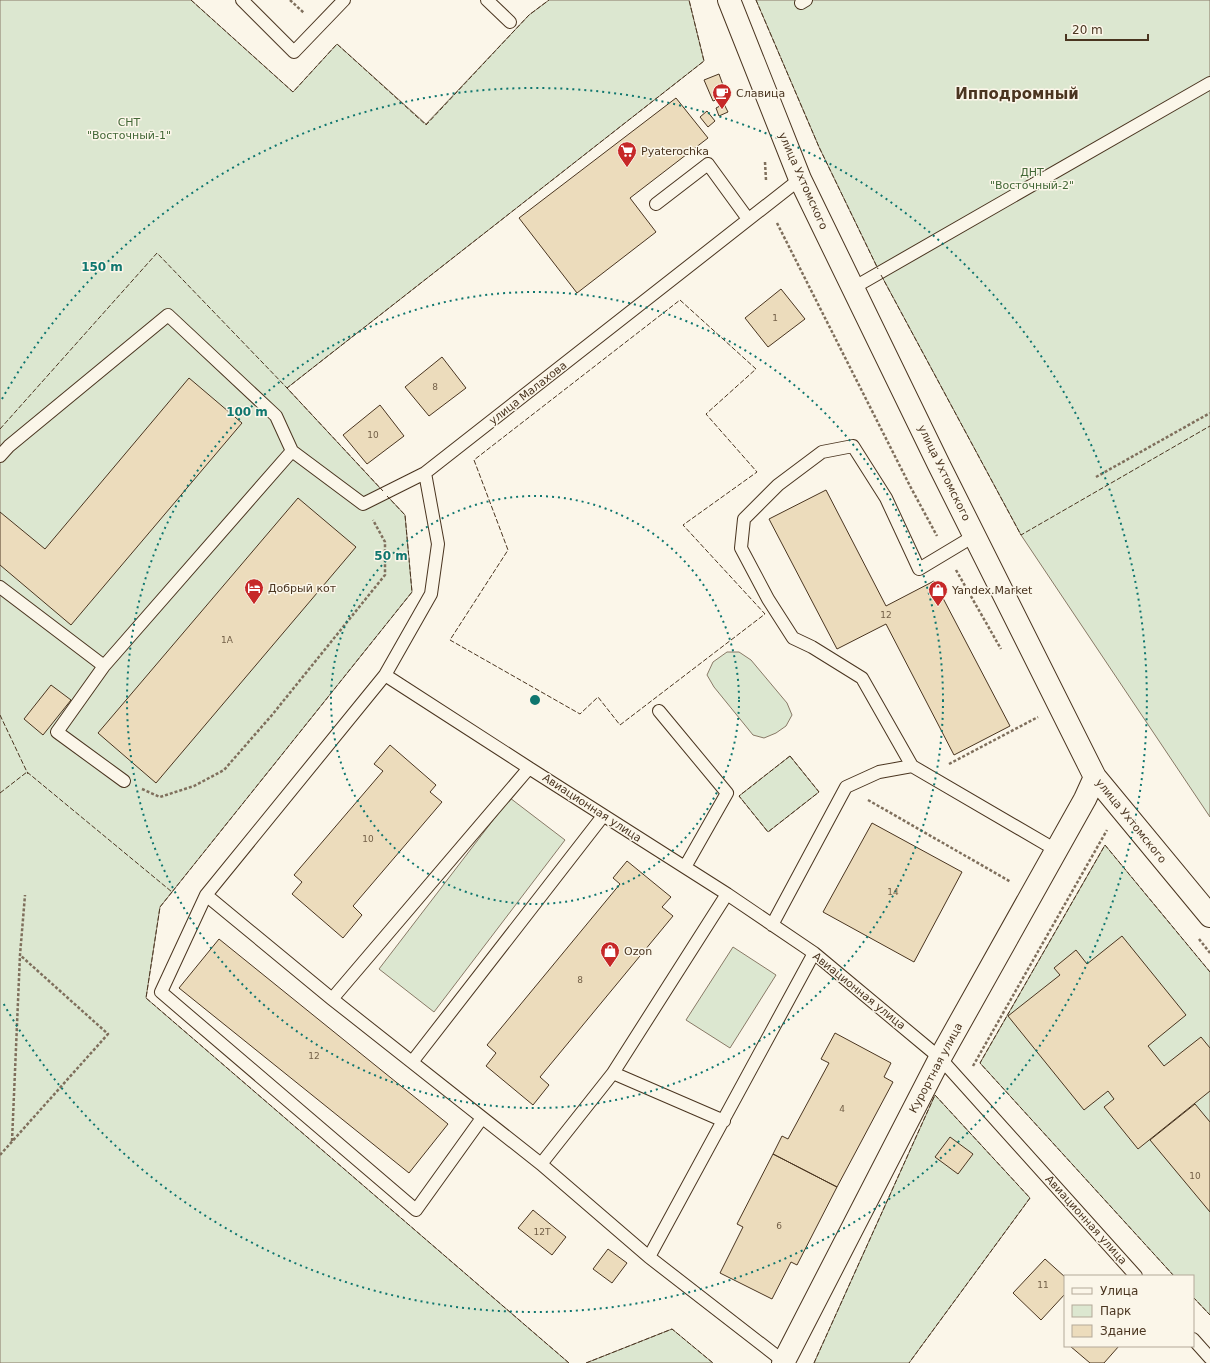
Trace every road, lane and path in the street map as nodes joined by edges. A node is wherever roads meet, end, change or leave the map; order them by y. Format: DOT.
graph roads {
  1 [pos="242,0"];
  2 [pos="290,0"];
  3 [pos="344,0"];
  4 [pos="487,0"];
  5 [pos="729,0"];
  6 [pos="308,9"];
  7 [pos="510,22"];
  8 [pos="1210,83"];
  9 [pos="800,179"];
  10 [pos="656,204"];
  11 [pos="748,219"];
  12 [pos="853,288"];
  13 [pos="1210,413"];
  14 [pos="292,451"];
  15 [pos="0,456"];
  16 [pos="425,473"];
  17 [pos="1096,477"];
  18 [pos="363,504"];
  19 [pos="974,536"];
  20 [pos="0,587"];
  21 [pos="104,666"];
  22 [pos="385,675"];
  23 [pos="659,712"];
  24 [pos="1038,716"];
  25 [pos="912,766"];
  26 [pos="529,768"];
  27 [pos="927,775"];
  28 [pos="1095,777"];
  29 [pos="124,782"];
  30 [pos="846,788"];
  31 [pos="603,816"];
  32 [pos="1108,828"];
  33 [pos="1056,850"];
  34 [pos="686,868"];
  35 [pos="727,894"];
  36 [pos="1031,894"];
  37 [pos="25,895"];
  38 [pos="206,895"];
  39 [pos="1210,916"];
  40 [pos="772,924"];
  41 [pos="814,953"];
  42 [pos="20,955"];
  43 [pos="332,998"];
  44 [pos="940,1058"];
  45 [pos="412,1062"];
  46 [pos="613,1073"];
  47 [pos="964,1083"];
  48 [pos="482,1118"];
  49 [pos="724,1121"];
  50 [pos="12,1142"];
  51 [pos="0,1155"];
  52 [pos="541,1164"];
  53 [pos="649,1257"];
  54 [pos="1135,1275"];
  55 [pos="1194,1340"];
  56 [pos="1210,1358"];
  57 [pos="783,1362"];
  1 -- 3 [label="lane"];
  2 -- 6 [label="path"];
  4 -- 7 [label="lane"];
  5 -- 9 [label="street, улица Ухтомского"];
  8 -- 12 [label="lane"];
  9 -- 11 [label="lane, улица Малахова"];
  9 -- 12 [label="street, улица Ухтомского"];
  10 -- 11 [label="lane"];
  11 -- 16 [label="lane, улица Малахова"];
  12 -- 19 [label="street, улица Ухтомского"];
  13 -- 17 [label="path"];
  14 -- 15 [label="lane"];
  14 -- 18 [label="lane"];
  14 -- 21 [label="lane"];
  16 -- 18 [label="lane, улица Малахова"];
  16 -- 22 [label="lane"];
  18 -- 29 [label="path"];
  19 -- 25 [label="lane"];
  19 -- 28 [label="street, улица Ухтомского"];
  20 -- 21 [label="lane"];
  21 -- 29 [label="lane"];
  22 -- 26 [label="lane, Авиационная улица"];
  22 -- 38 [label="lane"];
  23 -- 34 [label="lane"];
  24 -- 27 [label="path"];
  25 -- 27 [label="lane"];
  25 -- 30 [label="lane"];
  26 -- 31 [label="lane, Авиационная улица"];
  26 -- 43 [label="lane"];
  27 -- 33 [label="lane"];
  28 -- 33 [label="street, Курортная улица"];
  28 -- 39 [label="street, улица Ухтомского"];
  30 -- 36 [label="path"];
  30 -- 40 [label="lane"];
  31 -- 34 [label="lane, Авиационная улица"];
  31 -- 45 [label="lane"];
  32 -- 47 [label="path"];
  33 -- 36 [label="street, Курортная улица"];
  34 -- 35 [label="lane, Авиационная улица"];
  35 -- 40 [label="lane, Авиационная улица"];
  35 -- 46 [label="lane"];
  36 -- 44 [label="street, Курортная улица"];
  37 -- 42 [label="path"];
  38 -- 43 [label="lane"];
  38 -- 48 [label="lane"];
  40 -- 41 [label="lane, Авиационная улица"];
  41 -- 44 [label="lane, Авиационная улица"];
  41 -- 49 [label="lane"];
  42 -- 50 [label="path"];
  42 -- 50 [label="path"];
  43 -- 45 [label="lane"];
  44 -- 47 [label="lane, Авиационная улица"];
  44 -- 57 [label="street, Курортная улица"];
  45 -- 48 [label="lane"];
  46 -- 49 [label="lane"];
  46 -- 52 [label="lane"];
  47 -- 54 [label="lane, Авиационная улица"];
  48 -- 52 [label="lane"];
  49 -- 53 [label="lane"];
  50 -- 51 [label="path"];
  52 -- 53 [label="lane"];
  53 -- 57 [label="lane"];
  55 -- 56 [label="lane"];
}
